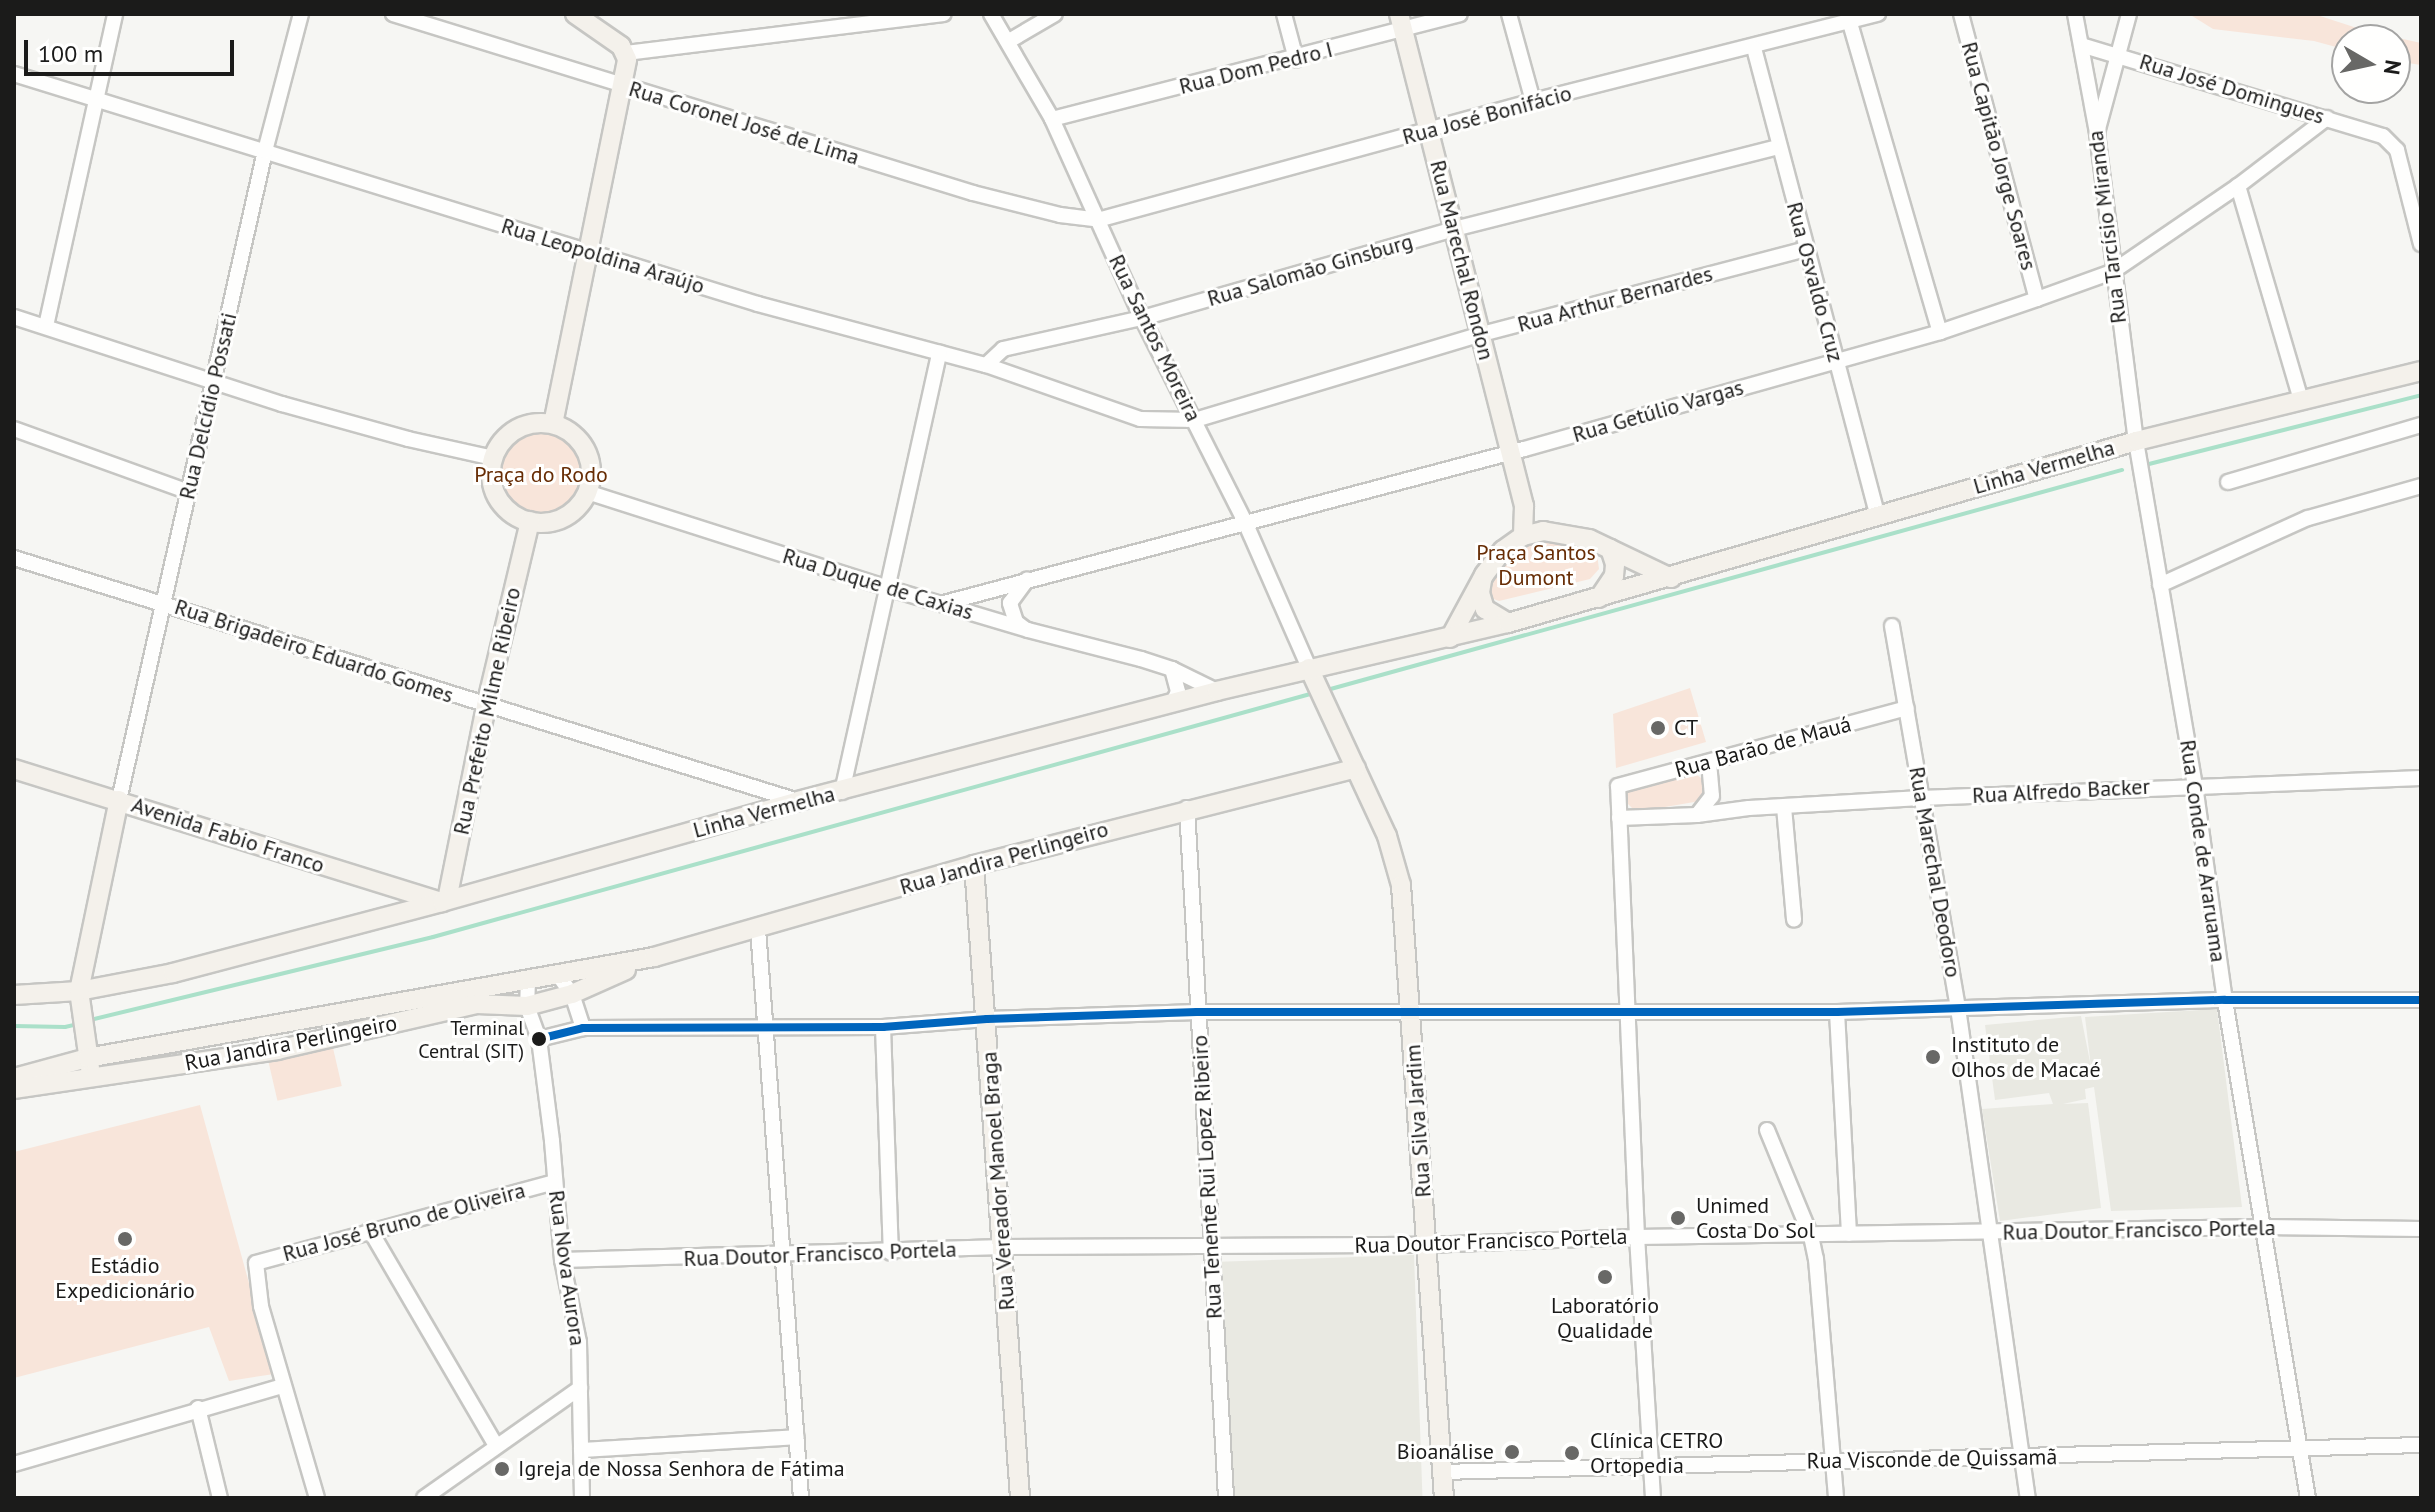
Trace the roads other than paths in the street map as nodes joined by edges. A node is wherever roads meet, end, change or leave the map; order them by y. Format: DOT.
graph roads {
  1 [pos="115,14"];
  2 [pos="301,14"];
  3 [pos="393,14"];
  4 [pos="575,14"];
  5 [pos="944,14"];
  6 [pos="991,14"];
  7 [pos="1055,14"];
  8 [pos="1284,14"];
  9 [pos="1460,14"];
  10 [pos="1509,14"];
  11 [pos="1878,14"];
  12 [pos="1961,14"];
  13 [pos="2075,14"];
  14 [pos="2129,14"];
  15 [pos="1401,22"];
  16 [pos="1850,23"];
  17 [pos="1009,41"];
  18 [pos="2081,45"];
  19 [pos="1754,48"];
  20 [pos="626,53"];
  21 [pos="2120,55"];
  22 [pos="1296,59"];
  23 [pos="14,74"];
  24 [pos="624,85"];
  25 [pos="97,100"];
  26 [pos="1533,101"];
  27 [pos="2327,118"];
  28 [pos="1052,119"];
  29 [pos="1429,130"];
  30 [pos="2097,133"];
  31 [pos="1779,147"];
  32 [pos="265,151"];
  33 [pos="2238,186"];
  34 [pos="1098,220"];
  35 [pos="1454,229"];
  36 [pos="2421,244"];
  37 [pos="1805,249"];
  38 [pos="588,252"];
  39 [pos="2112,272"];
  40 [pos="2037,299"];
  41 [pos="14,317"];
  42 [pos="1142,318"];
  43 [pos="46,326"];
  44 [pos="1940,332"];
  45 [pos="1482,334"];
  46 [pos="939,353"];
  47 [pos="1836,361"];
  48 [pos="986,365"];
  49 [pos="2421,371"];
  50 [pos="214,379"];
  51 [pos="2301,400"];
  52 [pos="1195,420"];
  53 [pos="553,424"];
  54 [pos="2421,425"];
  55 [pos="14,429"];
  56 [pos="2136,441"];
  57 [pos="1511,452"];
  58 [pos="494,458"];
  59 [pos="2228,482"];
  60 [pos="2421,486"];
  61 [pos="189,492"];
  62 [pos="587,492"];
  63 [pos="1524,506"];
  64 [pos="1877,515"];
  65 [pos="530,521"];
  66 [pos="1245,522"];
  67 [pos="1543,531"];
  68 [pos="1523,536"];
  69 [pos="1610,549"];
  70 [pos="14,558"];
  71 [pos="1484,575"];
  72 [pos="1671,578"];
  73 [pos="1028,579"];
  74 [pos="2160,585"];
  75 [pos="884,587"];
  76 [pos="1599,598"];
  77 [pos="163,603"];
  78 [pos="944,603"];
  79 [pos="1508,623"];
  80 [pos="1892,626"];
  81 [pos="1028,630"];
  82 [pos="1450,638"];
  83 [pos="1172,669"];
  84 [pos="1316,684"];
  85 [pos="1217,691"];
  86 [pos="1172,704"];
  87 [pos="486,706"];
  88 [pos="1907,708"];
  89 [pos="1709,762"];
  90 [pos="1356,768"];
  91 [pos="14,769"];
  92 [pos="2421,778"];
  93 [pos="2195,785"];
  94 [pos="842,792"];
  95 [pos="1712,796"];
  96 [pos="1921,798"];
  97 [pos="119,800"];
  98 [pos="798,801"];
  99 [pos="1784,807"];
  100 [pos="1187,808"];
  101 [pos="1749,808"];
  102 [pos="1697,815"];
  103 [pos="1619,818"];
  104 [pos="974,865"];
  105 [pos="396,888"];
  106 [pos="445,901"];
  107 [pos="388,916"];
  108 [pos="1794,920"];
  109 [pos="758,929"];
  110 [pos="654,957"];
  111 [pos="558,975"];
  112 [pos="528,980"];
  113 [pos="79,994"];
  114 [pos="572,994"];
  115 [pos="14,995"];
  116 [pos="2225,1000"];
  117 [pos="2421,1000"];
  118 [pos="527,1006"];
  119 [pos="1958,1008"];
  120 [pos="1627,1011"];
  121 [pos="1197,1012"];
  122 [pos="1837,1012"];
  123 [pos="1410,1014"];
  124 [pos="987,1019"];
  125 [pos="274,1027"];
  126 [pos="883,1027"];
  127 [pos="583,1028"];
  128 [pos="767,1028"];
  129 [pos="539,1039"];
  130 [pos="277,1050"];
  131 [pos="87,1058"];
  132 [pos="99,1077"];
  133 [pos="14,1078"];
  134 [pos="14,1089"];
  135 [pos="1767,1130"];
  136 [pos="554,1182"];
  137 [pos="2264,1227"];
  138 [pos="2421,1229"];
  139 [pos="370,1230"];
  140 [pos="1989,1233"];
  141 [pos="1849,1234"];
  142 [pos="1811,1236"];
  143 [pos="1637,1237"];
  144 [pos="1211,1244"];
  145 [pos="1426,1245"];
  146 [pos="1003,1247"];
  147 [pos="891,1253"];
  148 [pos="782,1256"];
  149 [pos="562,1260"];
  150 [pos="283,1386"];
  151 [pos="580,1388"];
  152 [pos="198,1408"];
  153 [pos="797,1437"];
  154 [pos="2421,1445"];
  155 [pos="496,1446"];
  156 [pos="581,1450"];
  157 [pos="2299,1451"];
  158 [pos="2020,1456"];
  159 [pos="1832,1462"];
  160 [pos="14,1464"];
  161 [pos="1652,1465"];
  162 [pos="1442,1472"];
  163 [pos="220,1498"];
  164 [pos="317,1498"];
  165 [pos="424,1498"];
  166 [pos="582,1498"];
  167 [pos="801,1498"];
  168 [pos="1020,1498"];
  169 [pos="1226,1498"];
  170 [pos="1444,1498"];
  171 [pos="1653,1498"];
  172 [pos="1836,1498"];
  173 [pos="2028,1498"];
  174 [pos="2308,1498"];
  1 -- 25 [label="street"];
  2 -- 32 [label="street, Rua Delcídio Possati"];
  3 -- 24 [label="street, Rua Coronel José de Lima"];
  4 -- 20 [label="main road"];
  5 -- 20 [label="street"];
  6 -- 17 [label="street, Rua Santos Moreira"];
  7 -- 17 [label="street"];
  8 -- 22 [label="street"];
  9 -- 15 [label="street, Rua Dom Pedro I"];
  10 -- 26 [label="street"];
  11 -- 16 [label="street, Rua José Bonifácio"];
  12 -- 40 [label="street, Rua Capitão Jorge Soares"];
  13 -- 18 [label="street, Rua Tarcísio Miranda"];
  14 -- 21 [label="street"];
  15 -- 22 [label="street, Rua Dom Pedro I"];
  15 -- 29 [label="main road, Rua Marechal Rondon"];
  16 -- 19 [label="street, Rua José Bonifácio"];
  16 -- 44 [label="street"];
  17 -- 28 [label="street, Rua Santos Moreira"];
  18 -- 21 [label="street, Rua José Domingues"];
  18 -- 30 [label="street, Rua Tarcísio Miranda"];
  19 -- 26 [label="street, Rua José Bonifácio"];
  19 -- 31 [label="street, Rua Osvaldo Cruz"];
  20 -- 24 [label="main road"];
  21 -- 27 [label="street, Rua José Domingues"];
  21 -- 30 [label="street"];
  22 -- 28 [label="street, Rua Dom Pedro I"];
  23 -- 25 [label="street, Rua Leopoldina Araújo"];
  24 -- 34 [label="street, Rua Coronel José de Lima"];
  24 -- 38 [label="main road"];
  25 -- 32 [label="street, Rua Leopoldina Araújo"];
  25 -- 43 [label="street"];
  26 -- 29 [label="street, Rua José Bonifácio"];
  27 -- 33 [label="street, Rua Getúlio Vargas"];
  27 -- 36 [label="street, Rua José Domingues"];
  28 -- 34 [label="street, Rua Santos Moreira"];
  29 -- 34 [label="street, Rua José Bonifácio"];
  29 -- 35 [label="main road, Rua Marechal Rondon"];
  30 -- 39 [label="street, Rua Tarcísio Miranda"];
  31 -- 35 [label="street, Rua Salomão Ginsburg"];
  31 -- 37 [label="street, Rua Osvaldo Cruz"];
  32 -- 38 [label="street, Rua Leopoldina Araújo"];
  32 -- 50 [label="street, Rua Delcídio Possati"];
  33 -- 39 [label="street, Rua Getúlio Vargas"];
  33 -- 51 [label="street"];
  34 -- 42 [label="street, Rua Santos Moreira"];
  35 -- 42 [label="street, Rua Salomão Ginsburg"];
  35 -- 45 [label="main road, Rua Marechal Rondon"];
  37 -- 45 [label="street, Rua Arthur Bernardes"];
  37 -- 47 [label="street, Rua Osvaldo Cruz"];
  38 -- 46 [label="street, Rua Leopoldina Araújo"];
  38 -- 53 [label="main road"];
  39 -- 40 [label="street, Rua Getúlio Vargas"];
  39 -- 56 [label="street, Rua Tarcísio Miranda"];
  40 -- 44 [label="street, Rua Getúlio Vargas"];
  41 -- 43 [label="street"];
  42 -- 48 [label="street, Rua Salomão Ginsburg"];
  42 -- 52 [label="street, Rua Santos Moreira"];
  43 -- 50 [label="street"];
  44 -- 47 [label="street, Rua Getúlio Vargas"];
  45 -- 52 [label="street, Rua Arthur Bernardes"];
  45 -- 57 [label="main road, Rua Marechal Rondon"];
  46 -- 48 [label="street, Rua Leopoldina Araújo"];
  46 -- 75 [label="street"];
  47 -- 57 [label="street, Rua Getúlio Vargas"];
  47 -- 64 [label="street, Rua Osvaldo Cruz"];
  48 -- 52 [label="street, Rua Leopoldina Araújo"];
  49 -- 51 [label="main road, Linha Vermelha"];
  50 -- 58 [label="street"];
  50 -- 61 [label="street, Rua Delcídio Possati"];
  51 -- 56 [label="main road, Linha Vermelha"];
  52 -- 66 [label="street, Rua Santos Moreira"];
  53 -- 58 [label="main road"];
  53 -- 62 [label="main road"];
  54 -- 59 [label="street"];
  55 -- 61 [label="street"];
  56 -- 64 [label="main road, Linha Vermelha"];
  56 -- 74 [label="street, Rua Conde de Araruama"];
  57 -- 63 [label="main road, Rua Marechal Rondon"];
  57 -- 66 [label="street, Rua Getúlio Vargas"];
  58 -- 65 [label="main road"];
  60 -- 74 [label="street"];
  61 -- 77 [label="street, Rua Delcídio Possati"];
  62 -- 65 [label="main road"];
  62 -- 75 [label="street, Rua Duque de Caxias"];
  63 -- 67 [label="main road"];
  63 -- 68 [label="main road"];
  64 -- 72 [label="main road, Linha Vermelha"];
  65 -- 87 [label="main road, Rua Prefeito Milme Ribeiro"];
  66 -- 73 [label="street, Rua Getúlio Vargas"];
  66 -- 84 [label="street, Rua Santos Moreira"];
  67 -- 68 [label="main road"];
  67 -- 69 [label="main road"];
  68 -- 71 [label="main road"];
  69 -- 72 [label="main road"];
  69 -- 76 [label="main road"];
  70 -- 77 [label="street, Rua Brigadeiro Eduardo Gomes"];
  71 -- 79 [label="main road"];
  71 -- 82 [label="main road"];
  72 -- 76 [label="main road, Linha Vermelha"];
  73 -- 78 [label="street, Rua Getúlio Vargas"];
  73 -- 81 [label="street"];
  74 -- 93 [label="street, Rua Conde de Araruama"];
  75 -- 78 [label="street, Rua Duque de Caxias"];
  75 -- 94 [label="street"];
  76 -- 79 [label="main road, Linha Vermelha"];
  77 -- 87 [label="street, Rua Brigadeiro Eduardo Gomes"];
  77 -- 97 [label="street, Rua Delcídio Possati"];
  78 -- 81 [label="street, Rua Duque de Caxias"];
  79 -- 82 [label="main road, Linha Vermelha"];
  80 -- 88 [label="street, Rua Marechal Deodoro"];
  81 -- 83 [label="street, Rua Duque de Caxias"];
  82 -- 84 [label="main road, Linha Vermelha"];
  83 -- 85 [label="street, Rua Duque de Caxias"];
  83 -- 86 [label="street"];
  84 -- 85 [label="main road, Linha Vermelha"];
  84 -- 90 [label="main road, Rua Silva Jardim"];
  85 -- 86 [label="main road, Linha Vermelha"];
  86 -- 94 [label="main road, Linha Vermelha"];
  87 -- 98 [label="street, Rua Brigadeiro Eduardo Gomes"];
  87 -- 106 [label="main road, Rua Prefeito Milme Ribeiro"];
  88 -- 89 [label="street, Rua Barão de Mauá"];
  88 -- 96 [label="street, Rua Marechal Deodoro"];
  89 -- 95 [label="street"];
  89 -- 103 [label="street, Rua Barão de Mauá"];
  90 -- 100 [label="main road, Rua Jandira Perlingeiro"];
  90 -- 123 [label="main road, Rua Silva Jardim"];
  91 -- 97 [label="main road, Avenida Fabio Franco"];
  92 -- 93 [label="street, Rua Alfredo Backer"];
  93 -- 96 [label="street, Rua Alfredo Backer"];
  93 -- 116 [label="street, Rua Conde de Araruama"];
  94 -- 98 [label="main road, Linha Vermelha"];
  95 -- 101 [label="street, Rua Alfredo Backer"];
  95 -- 102 [label="street"];
  96 -- 99 [label="street, Rua Alfredo Backer"];
  96 -- 119 [label="street, Rua Marechal Deodoro"];
  97 -- 105 [label="main road, Avenida Fabio Franco"];
  97 -- 113 [label="main road"];
  98 -- 106 [label="main road, Linha Vermelha"];
  99 -- 101 [label="street, Rua Alfredo Backer"];
  99 -- 108 [label="street"];
  100 -- 104 [label="main road, Rua Jandira Perlingeiro"];
  100 -- 121 [label="street, Rua Tenente Rui Lopez Ribeiro"];
  101 -- 102 [label="street, Rua Alfredo Backer"];
  102 -- 103 [label="street, Rua Alfredo Backer"];
  103 -- 120 [label="street"];
  104 -- 109 [label="main road, Rua Jandira Perlingeiro"];
  104 -- 124 [label="main road, Rua Vereador Manoel Braga"];
  105 -- 106 [label="main road, Avenida Fabio Franco"];
  105 -- 107 [label="main road"];
  106 -- 107 [label="main road, Linha Vermelha"];
  107 -- 113 [label="main road, Linha Vermelha"];
  109 -- 110 [label="main road, Rua Jandira Perlingeiro"];
  109 -- 128 [label="street"];
  110 -- 111 [label="main road, Rua Jandira Perlingeiro"];
  110 -- 114 [label="main road, Rua Jandira Perlingeiro"];
  111 -- 112 [label="main road, Rua Jandira Perlingeiro"];
  111 -- 114 [label="street"];
  112 -- 118 [label="street"];
  112 -- 125 [label="main road, Rua Jandira Perlingeiro"];
  113 -- 115 [label="main road, Linha Vermelha"];
  113 -- 131 [label="main road"];
  114 -- 118 [label="main road, Rua Jandira Perlingeiro"];
  114 -- 127 [label="street"];
  116 -- 117 [label="street"];
  116 -- 119 [label="street"];
  116 -- 137 [label="street, Rua Conde de Araruama"];
  118 -- 129 [label="street, Rua Nova Aurora"];
  118 -- 130 [label="main road, Rua Jandira Perlingeiro"];
  119 -- 122 [label="street"];
  119 -- 140 [label="street, Rua Marechal Deodoro"];
  120 -- 122 [label="street"];
  120 -- 123 [label="street"];
  120 -- 143 [label="street"];
  121 -- 123 [label="street"];
  121 -- 124 [label="street"];
  121 -- 144 [label="street, Rua Tenente Rui Lopez Ribeiro"];
  122 -- 141 [label="street"];
  123 -- 145 [label="main road, Rua Silva Jardim"];
  124 -- 126 [label="street"];
  124 -- 146 [label="main road, Rua Vereador Manoel Braga"];
  125 -- 130 [label="main road"];
  125 -- 131 [label="main road, Rua Jandira Perlingeiro"];
  126 -- 128 [label="street"];
  126 -- 147 [label="street"];
  127 -- 128 [label="street"];
  127 -- 129 [label="street"];
  128 -- 148 [label="street"];
  129 -- 136 [label="street, Rua Nova Aurora"];
  130 -- 132 [label="main road, Rua Jandira Perlingeiro"];
  131 -- 132 [label="main road"];
  131 -- 133 [label="main road, Rua Jandira Perlingeiro"];
  132 -- 134 [label="main road, Rua Jandira Perlingeiro"];
  135 -- 142 [label="street"];
  136 -- 139 [label="street, Rua José Bruno de Oliveira"];
  136 -- 149 [label="street, Rua Nova Aurora"];
  137 -- 138 [label="street, Rua Doutor Francisco Portela"];
  137 -- 140 [label="street, Rua Doutor Francisco Portela"];
  137 -- 157 [label="street, Rua Conde de Araruama"];
  139 -- 150 [label="street, Rua José Bruno de Oliveira"];
  139 -- 155 [label="street"];
  140 -- 141 [label="street, Rua Doutor Francisco Portela"];
  140 -- 158 [label="street, Rua Marechal Deodoro"];
  141 -- 142 [label="street, Rua Doutor Francisco Portela"];
  142 -- 143 [label="street, Rua Doutor Francisco Portela"];
  142 -- 159 [label="street"];
  143 -- 145 [label="street, Rua Doutor Francisco Portela"];
  143 -- 161 [label="street"];
  144 -- 145 [label="street, Rua Doutor Francisco Portela"];
  144 -- 146 [label="street, Rua Doutor Francisco Portela"];
  144 -- 169 [label="street, Rua Tenente Rui Lopez Ribeiro"];
  145 -- 162 [label="main road, Rua Silva Jardim"];
  146 -- 147 [label="street, Rua Doutor Francisco Portela"];
  146 -- 168 [label="main road, Rua Vereador Manoel Braga"];
  147 -- 148 [label="street, Rua Doutor Francisco Portela"];
  148 -- 149 [label="street, Rua Doutor Francisco Portela"];
  148 -- 153 [label="street"];
  149 -- 151 [label="street, Rua Nova Aurora"];
  150 -- 152 [label="street"];
  150 -- 164 [label="street"];
  151 -- 155 [label="street"];
  151 -- 156 [label="street, Rua Nova Aurora"];
  152 -- 160 [label="street"];
  152 -- 163 [label="street"];
  153 -- 156 [label="street"];
  153 -- 167 [label="street"];
  154 -- 157 [label="street, Rua Visconde de Quissamã"];
  155 -- 165 [label="street"];
  156 -- 166 [label="street, Rua Nova Aurora"];
  157 -- 158 [label="street, Rua Visconde de Quissamã"];
  157 -- 174 [label="street, Rua Conde de Araruama"];
  158 -- 159 [label="street, Rua Visconde de Quissamã"];
  158 -- 173 [label="street, Rua Marechal Deodoro"];
  159 -- 161 [label="street, Rua Visconde de Quissamã"];
  159 -- 172 [label="street"];
  161 -- 162 [label="street, Rua Visconde de Quissamã"];
  161 -- 171 [label="street"];
  162 -- 170 [label="main road, Rua Silva Jardim"];
}
